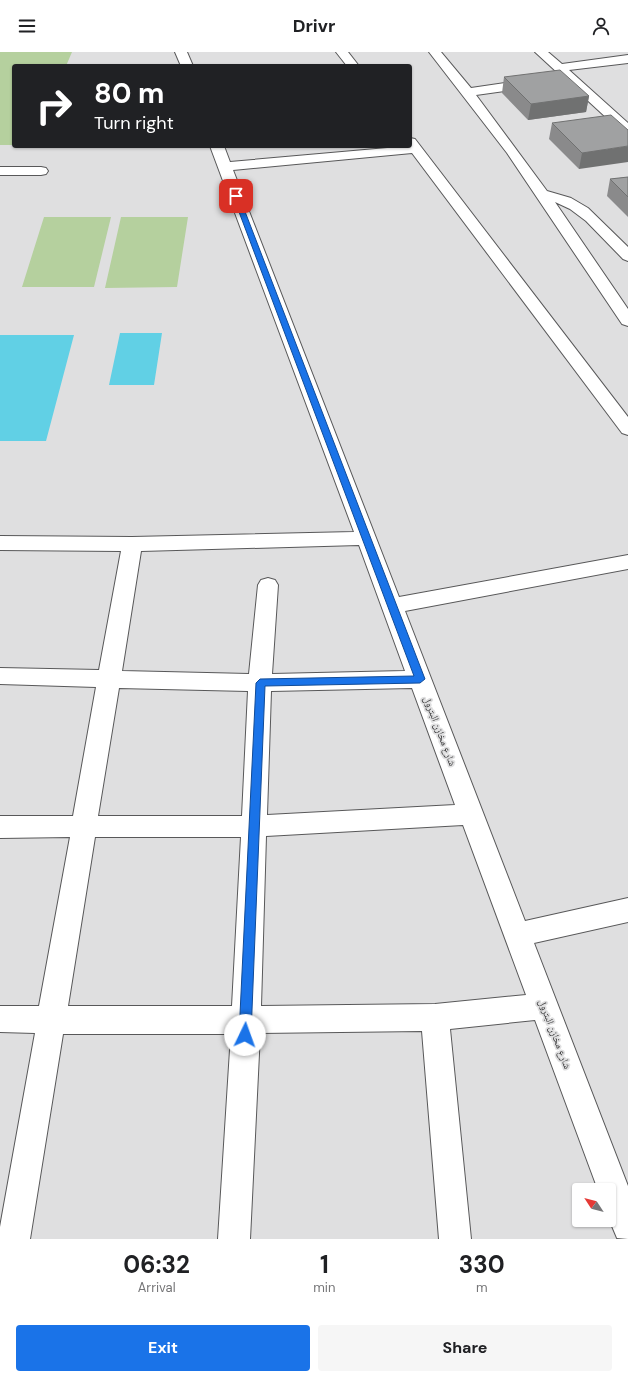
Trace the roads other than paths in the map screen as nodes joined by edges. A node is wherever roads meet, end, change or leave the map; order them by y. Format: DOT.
graph roads {
  1 [pos="181,52"];
  2 [pos="342,52"];
  3 [pos="435,52"];
  4 [pos="541,52"];
  5 [pos="623,58"];
  6 [pos="186,64"];
  7 [pos="351,64"];
  8 [pos="559,68"];
  9 [pos="570,78"];
  10 [pos="470,92"];
  11 [pos="628,130"];
  12 [pos="413,145"];
  13 [pos="218,148"];
  14 [pos="387,148"];
  15 [pos="225,167"];
  16 [pos="0,171"];
  17 [pos="41,171"];
  18 [pos="542,194"];
  19 [pos="628,256"];
  20 [pos="628,321"];
  21 [pos="628,429"];
  22 [pos="366,538"];
  23 [pos="0,543"];
  24 [pos="132,544"];
  25 [pos="628,562"];
  26 [pos="268,585"];
  27 [pos="392,606"];
  28 [pos="0,676"];
  29 [pos="110,679"];
  30 [pos="420,679"];
  31 [pos="260,683"];
  32 [pos="471,814"];
  33 [pos="84,826"];
  34 [pos="254,826"];
  35 [pos="0,827"];
  36 [pos="628,910"];
  37 [pos="517,935"];
  38 [pos="544,1006"];
  39 [pos="436,1017"];
  40 [pos="0,1019"];
  41 [pos="51,1020"];
  42 [pos="246,1020"];
  43 [pos="628,1227"];
  44 [pos="14,1239"];
  45 [pos="234,1239"];
  46 [pos="455,1239"];
  1 -- 6 [label="street"];
  2 -- 7 [label="street"];
  3 -- 10 [label="street"];
  4 -- 8 [label="street"];
  5 -- 8 [label="street"];
  8 -- 9 [label="street"];
  9 -- 10 [label="street"];
  9 -- 11 [label="street"];
  10 -- 18 [label="street"];
  12 -- 21 [label="street"];
  13 -- 15 [label="street, شارع مخازن البترول"];
  14 -- 15 [label="street"];
  15 -- 22 [label="street, شارع مخازن البترول"];
  16 -- 17 [label="street"];
  18 -- 19 [label="street"];
  18 -- 20 [label="street"];
  22 -- 24 [label="street"];
  22 -- 27 [label="street, شارع مخازن البترول"];
  23 -- 24 [label="street"];
  24 -- 29 [label="street"];
  25 -- 27 [label="street"];
  26 -- 31 [label="street"];
  27 -- 30 [label="street, شارع مخازن البترول"];
  28 -- 29 [label="street"];
  29 -- 31 [label="street"];
  29 -- 33 [label="street"];
  30 -- 31 [label="street"];
  30 -- 32 [label="street, شارع مخازن البترول"];
  31 -- 34 [label="street"];
  32 -- 34 [label="street"];
  32 -- 37 [label="street, شارع مخازن البترول"];
  33 -- 34 [label="street"];
  33 -- 35 [label="street"];
  33 -- 41 [label="street"];
  34 -- 42 [label="street"];
  36 -- 37 [label="street"];
  37 -- 38 [label="street, شارع مخازن البترول"];
  38 -- 39 [label="street"];
  38 -- 43 [label="street, شارع مخازن البترول"];
  39 -- 42 [label="street"];
  39 -- 46 [label="street"];
  40 -- 41 [label="street"];
  41 -- 42 [label="street"];
  41 -- 44 [label="street"];
  42 -- 45 [label="street"];
}
